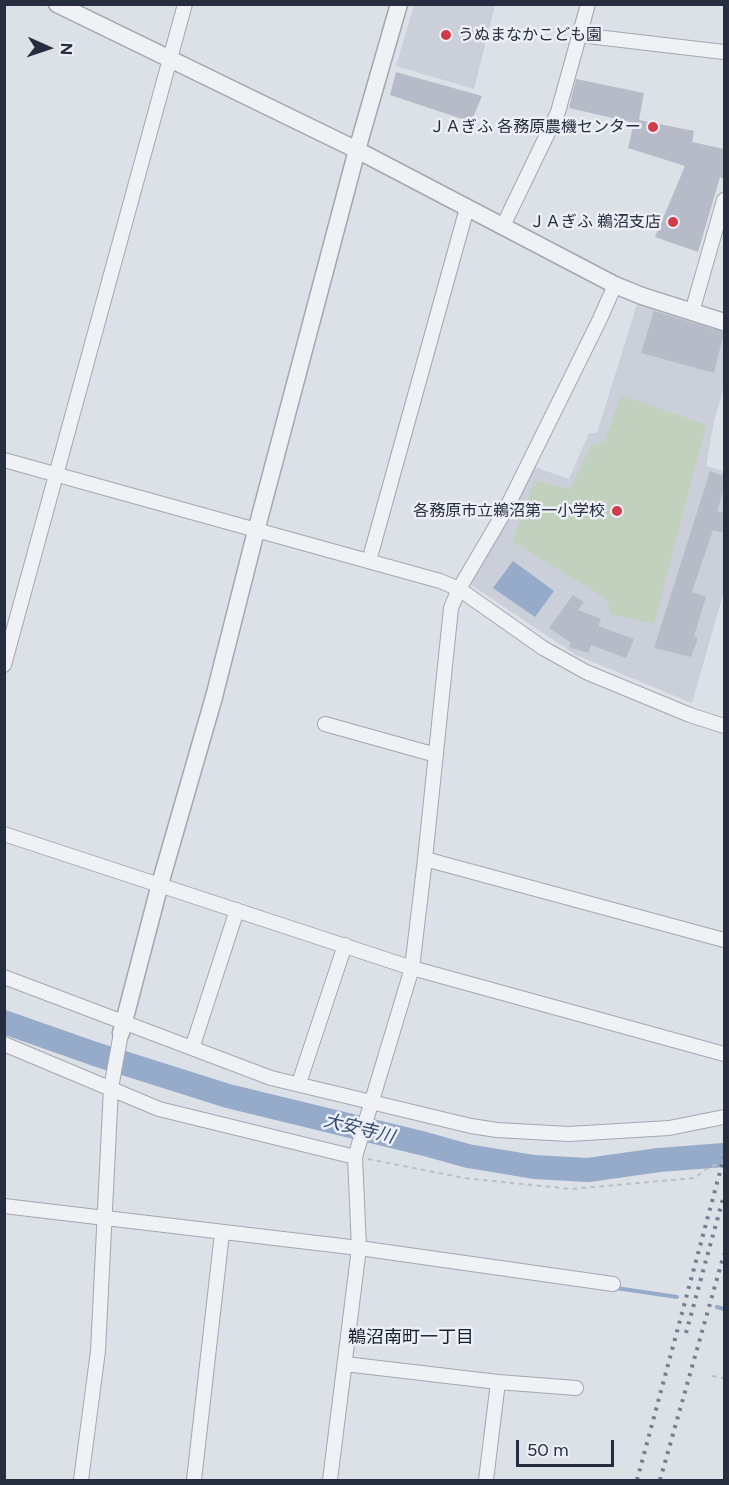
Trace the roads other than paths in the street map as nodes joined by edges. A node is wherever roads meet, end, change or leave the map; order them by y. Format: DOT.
graph roads {
  1 [pos="57,4"];
  2 [pos="185,4"];
  3 [pos="399,4"];
  4 [pos="588,4"];
  5 [pos="579,35"];
  6 [pos="724,52"];
  7 [pos="170,60"];
  8 [pos="357,150"];
  9 [pos="724,200"];
  10 [pos="467,208"];
  11 [pos="503,226"];
  12 [pos="615,285"];
  13 [pos="692,312"];
  14 [pos="724,322"];
  15 [pos="4,460"];
  16 [pos="57,474"];
  17 [pos="255,531"];
  18 [pos="369,561"];
  19 [pos="459,589"];
  20 [pos="4,665"];
  21 [pos="325,724"];
  22 [pos="724,726"];
  23 [pos="436,755"];
  24 [pos="4,834"];
  25 [pos="425,859"];
  26 [pos="160,884"];
  27 [pos="237,910"];
  28 [pos="724,940"];
  29 [pos="345,945"];
  30 [pos="412,968"];
  31 [pos="4,978"];
  32 [pos="122,1028"];
  33 [pos="194,1042"];
  34 [pos="4,1044"];
  35 [pos="724,1054"];
  36 [pos="301,1077"];
  37 [pos="112,1084"];
  38 [pos="371,1104"];
  39 [pos="724,1117"];
  40 [pos="355,1156"];
  41 [pos="4,1206"];
  42 [pos="104,1218"];
  43 [pos="222,1233"];
  44 [pos="358,1248"];
  45 [pos="613,1284"];
  46 [pos="345,1364"];
  47 [pos="498,1382"];
  48 [pos="576,1388"];
  49 [pos="81,1480"];
  50 [pos="194,1480"];
  51 [pos="330,1480"];
  52 [pos="486,1480"];
  1 -- 7 [label="street"];
  2 -- 7 [label="street"];
  3 -- 8 [label="street"];
  4 -- 5 [label="street"];
  5 -- 6 [label="street"];
  5 -- 11 [label="street"];
  7 -- 8 [label="street"];
  7 -- 16 [label="street"];
  8 -- 10 [label="street"];
  8 -- 17 [label="street"];
  9 -- 13 [label="street"];
  10 -- 11 [label="street"];
  10 -- 18 [label="street"];
  11 -- 12 [label="street"];
  12 -- 13 [label="street"];
  12 -- 19 [label="street"];
  13 -- 14 [label="street"];
  15 -- 16 [label="street"];
  16 -- 17 [label="street"];
  16 -- 20 [label="street"];
  17 -- 18 [label="street"];
  17 -- 26 [label="street"];
  18 -- 19 [label="street"];
  19 -- 22 [label="street"];
  19 -- 23 [label="street"];
  21 -- 23 [label="street"];
  23 -- 25 [label="street"];
  24 -- 26 [label="street"];
  25 -- 28 [label="street"];
  25 -- 30 [label="street"];
  26 -- 27 [label="street"];
  26 -- 32 [label="street"];
  27 -- 29 [label="street"];
  27 -- 33 [label="street"];
  29 -- 30 [label="street"];
  29 -- 36 [label="street"];
  30 -- 35 [label="street"];
  30 -- 38 [label="street"];
  31 -- 32 [label="street"];
  32 -- 37 [label="street"];
  32 -- 38 [label="street"];
  34 -- 37 [label="street"];
  37 -- 40 [label="street"];
  37 -- 42 [label="street"];
  38 -- 39 [label="street"];
  38 -- 40 [label="street"];
  40 -- 44 [label="street"];
  41 -- 42 [label="street"];
  42 -- 43 [label="street"];
  42 -- 49 [label="street"];
  43 -- 44 [label="street"];
  43 -- 50 [label="street"];
  44 -- 45 [label="street"];
  44 -- 46 [label="street"];
  46 -- 47 [label="street"];
  46 -- 51 [label="street"];
  47 -- 48 [label="street"];
  47 -- 52 [label="street"];
}
